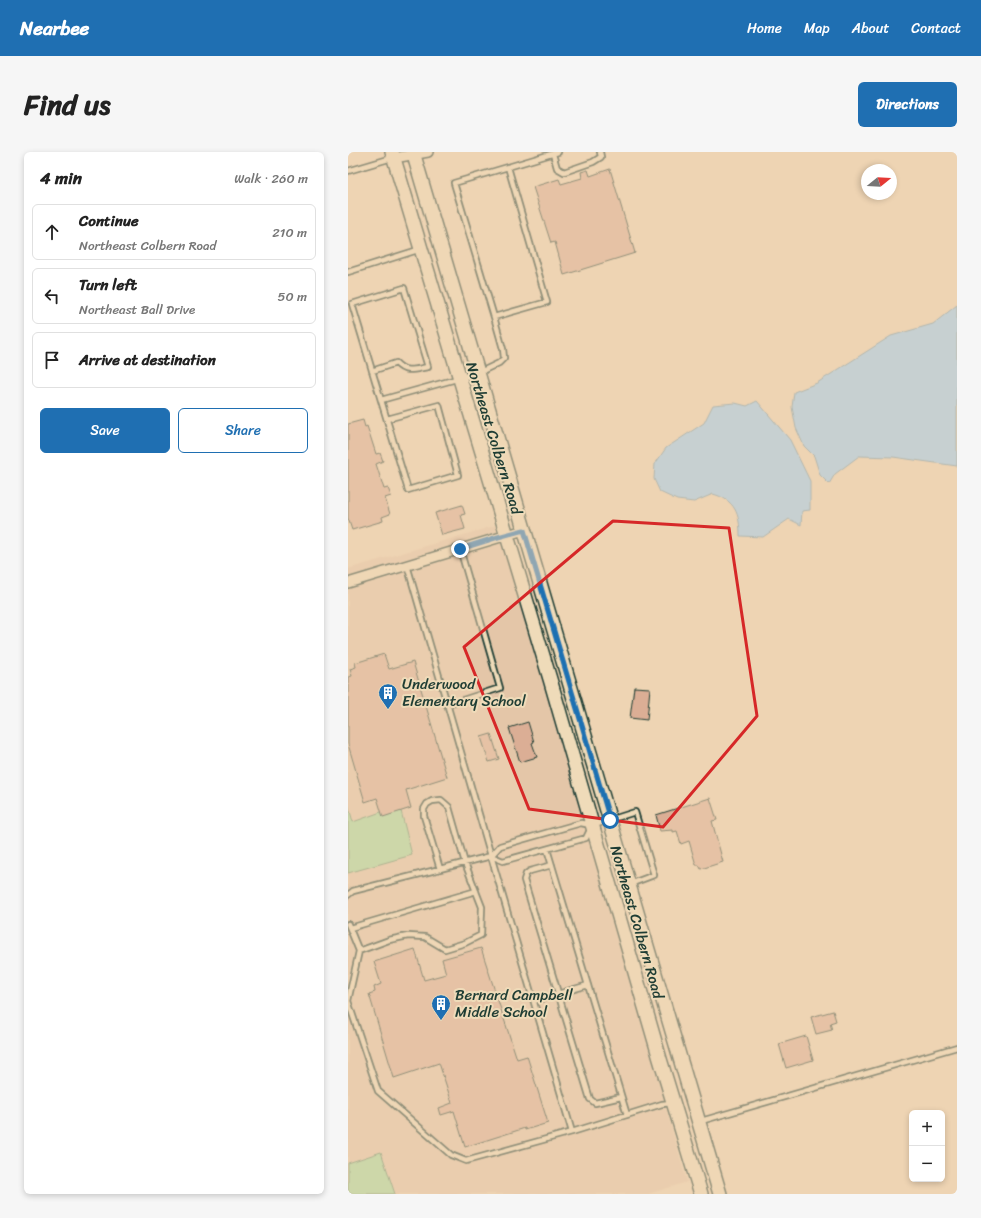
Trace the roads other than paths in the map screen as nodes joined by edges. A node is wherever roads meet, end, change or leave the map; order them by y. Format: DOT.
graph roads {
  1 [pos="428,152"];
  2 [pos="600,152"];
  3 [pos="413,153"];
  4 [pos="555,153"];
  5 [pos="393,155"];
  6 [pos="508,167"];
  7 [pos="348,171"];
  8 [pos="421,249"];
  9 [pos="348,272"];
  10 [pos="494,317"];
  11 [pos="372,371"];
  12 [pos="478,373"];
  13 [pos="460,379"];
  14 [pos="381,400"];
  15 [pos="387,420"];
  16 [pos="524,530"];
  17 [pos="506,535"];
  18 [pos="460,549"];
  19 [pos="407,566"];
  20 [pos="348,583"];
  21 [pos="448,705"];
  22 [pos="610,820"];
  23 [pos="592,825"];
  24 [pos="547,849"];
  25 [pos="491,856"];
  26 [pos="465,863"];
  27 [pos="552,865"];
  28 [pos="440,869"];
  29 [pos="629,884"];
  30 [pos="476,891"];
  31 [pos="348,895"];
  32 [pos="349,926"];
  33 [pos="359,951"];
  34 [pos="588,985"];
  35 [pos="559,994"];
  36 [pos="534,1001"];
  37 [pos="957,1047"];
  38 [pos="621,1097"];
  39 [pos="673,1102"];
  40 [pos="627,1115"];
  41 [pos="699,1121"];
  42 [pos="572,1132"];
  43 [pos="701,1194"];
  44 [pos="720,1194"];
  1 -- 3 [label="street"];
  2 -- 4 [label="lane"];
  3 -- 5 [label="street"];
  3 -- 12 [label="main road, Northeast Colbern Road"];
  4 -- 6 [label="lane"];
  5 -- 7 [label="lane"];
  5 -- 8 [label="main road, Northeast Colbern Road"];
  6 -- 10 [label="lane"];
  6 -- 10 [label="lane"];
  8 -- 9 [label="lane"];
  8 -- 13 [label="main road, Northeast Colbern Road"];
  10 -- 12 [label="lane"];
  11 -- 11 [label="lane"];
  11 -- 14 [label="lane"];
  12 -- 13 [label="lane"];
  12 -- 16 [label="main road, Northeast Colbern Road"];
  13 -- 14 [label="lane"];
  13 -- 17 [label="main road, Northeast Colbern Road"];
  14 -- 15 [label="lane"];
  15 -- 15 [label="lane"];
  16 -- 17 [label="street"];
  16 -- 22 [label="main road, Northeast Colbern Road"];
  17 -- 18 [label="street"];
  17 -- 23 [label="main road, Northeast Colbern Road"];
  18 -- 19 [label="street"];
  18 -- 21 [label="lane"];
  19 -- 20 [label="street"];
  19 -- 21 [label="lane"];
  21 -- 25 [label="lane"];
  22 -- 23 [label="lane"];
  22 -- 29 [label="main road, Northeast Colbern Road"];
  22 -- 29 [label="lane"];
  23 -- 24 [label="lane"];
  23 -- 25 [label="lane"];
  23 -- 39 [label="main road, Northeast Colbern Road"];
  24 -- 25 [label="lane"];
  24 -- 27 [label="lane"];
  25 -- 26 [label="lane"];
  25 -- 36 [label="lane"];
  26 -- 28 [label="lane"];
  26 -- 28 [label="lane"];
  26 -- 30 [label="lane"];
  27 -- 34 [label="lane"];
  27 -- 35 [label="lane"];
  28 -- 31 [label="lane"];
  29 -- 41 [label="main road, Northeast Colbern Road"];
  30 -- 32 [label="lane"];
  30 -- 33 [label="lane"];
  32 -- 33 [label="lane"];
  33 -- 42 [label="lane"];
  34 -- 35 [label="lane"];
  34 -- 38 [label="lane"];
  35 -- 36 [label="lane"];
  35 -- 38 [label="lane"];
  36 -- 42 [label="lane"];
  37 -- 41 [label="lane"];
  38 -- 40 [label="lane"];
  39 -- 40 [label="lane"];
  39 -- 43 [label="main road, Northeast Colbern Road"];
  40 -- 42 [label="lane"];
  41 -- 44 [label="main road, Northeast Colbern Road"];
}
